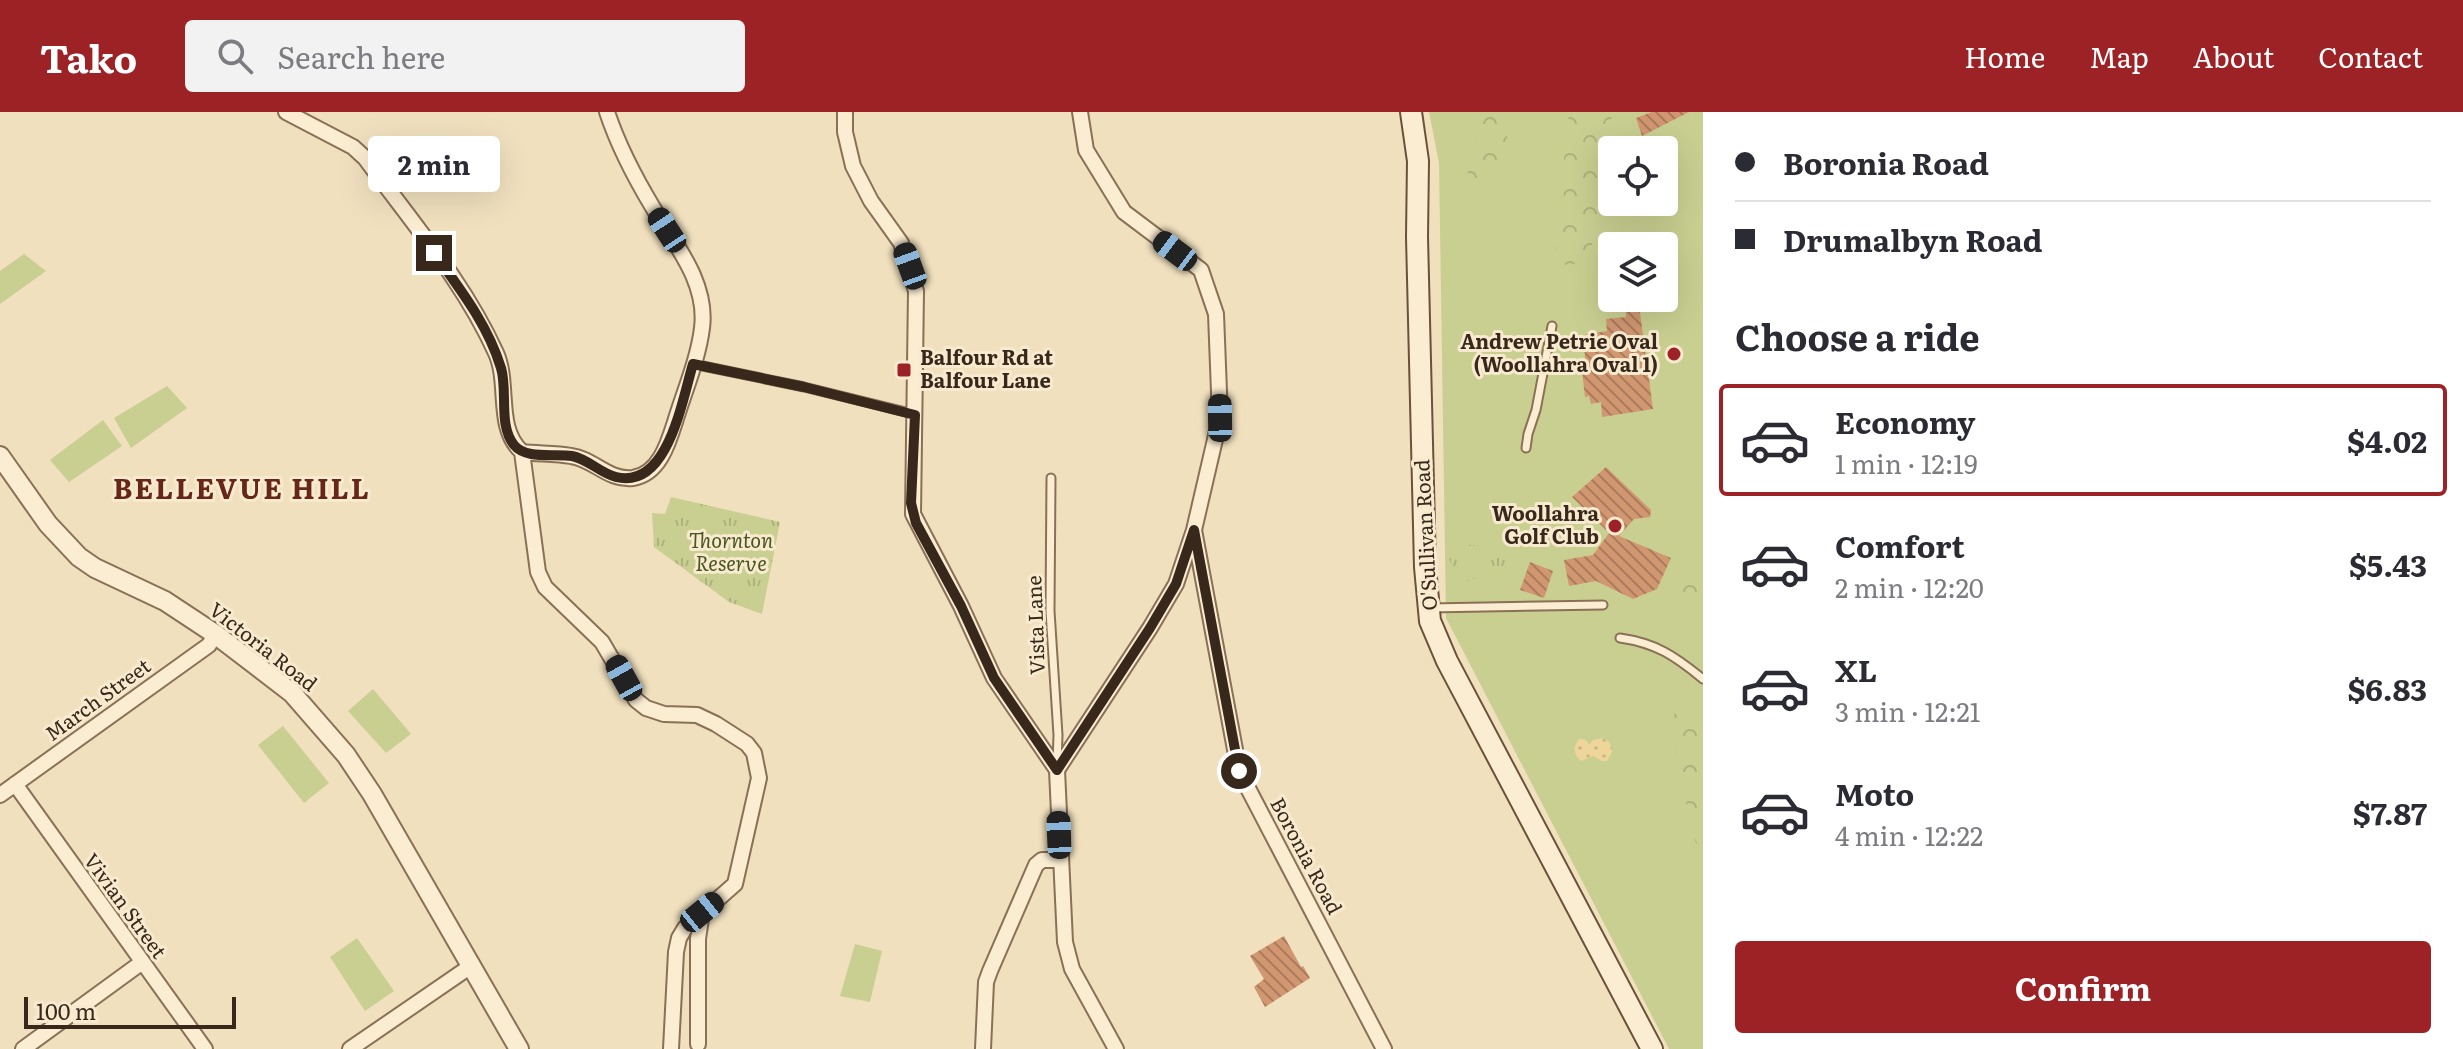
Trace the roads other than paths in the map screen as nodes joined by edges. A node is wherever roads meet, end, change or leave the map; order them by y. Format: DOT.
graph roads {
  1 [pos="286,112"];
  2 [pos="607,112"];
  3 [pos="845,112"];
  4 [pos="1080,112"];
  5 [pos="1411,112"];
  6 [pos="1552,326"];
  7 [pos="693,364"];
  8 [pos="915,415"];
  9 [pos="1526,448"];
  10 [pos="522,452"];
  11 [pos="0,456"];
  12 [pos="1051,478"];
  13 [pos="1194,530"];
  14 [pos="1603,605"];
  15 [pos="1429,608"];
  16 [pos="215,634"];
  17 [pos="1620,638"];
  18 [pos="1703,679"];
  19 [pos="1057,770"];
  20 [pos="15,784"];
  21 [pos="0,795"];
  22 [pos="1061,860"];
  23 [pos="702,912"];
  24 [pos="141,963"];
  25 [pos="471,966"];
  26 [pos="698,1044"];
  27 [pos="23,1049"];
  28 [pos="205,1049"];
  29 [pos="350,1049"];
  30 [pos="519,1049"];
  31 [pos="671,1049"];
  32 [pos="983,1049"];
  33 [pos="1116,1049"];
  34 [pos="1384,1049"];
  35 [pos="1652,1049"];
  1 -- 10 [label="street"];
  2 -- 7 [label="street"];
  3 -- 8 [label="street"];
  4 -- 13 [label="street"];
  5 -- 15 [label="main road, O'Sullivan Road"];
  6 -- 9 [label="lane"];
  7 -- 8 [label="lane"];
  7 -- 10 [label="street"];
  8 -- 19 [label="street"];
  10 -- 23 [label="street"];
  11 -- 16 [label="street, Victoria Road"];
  12 -- 19 [label="lane, Vista Lane"];
  13 -- 19 [label="street"];
  13 -- 34 [label="street, Boronia Road"];
  14 -- 15 [label="lane"];
  15 -- 35 [label="main road, O'Sullivan Road"];
  16 -- 20 [label="street, March Street"];
  16 -- 25 [label="street, Victoria Road"];
  17 -- 18 [label="lane"];
  19 -- 22 [label="street"];
  20 -- 21 [label="street, March Street"];
  20 -- 24 [label="street, Vivian Street"];
  22 -- 32 [label="street"];
  22 -- 33 [label="street"];
  23 -- 26 [label="street"];
  23 -- 31 [label="street"];
  24 -- 27 [label="street"];
  24 -- 28 [label="street, Vivian Street"];
  25 -- 29 [label="street"];
  25 -- 30 [label="street, Victoria Road"];
}
